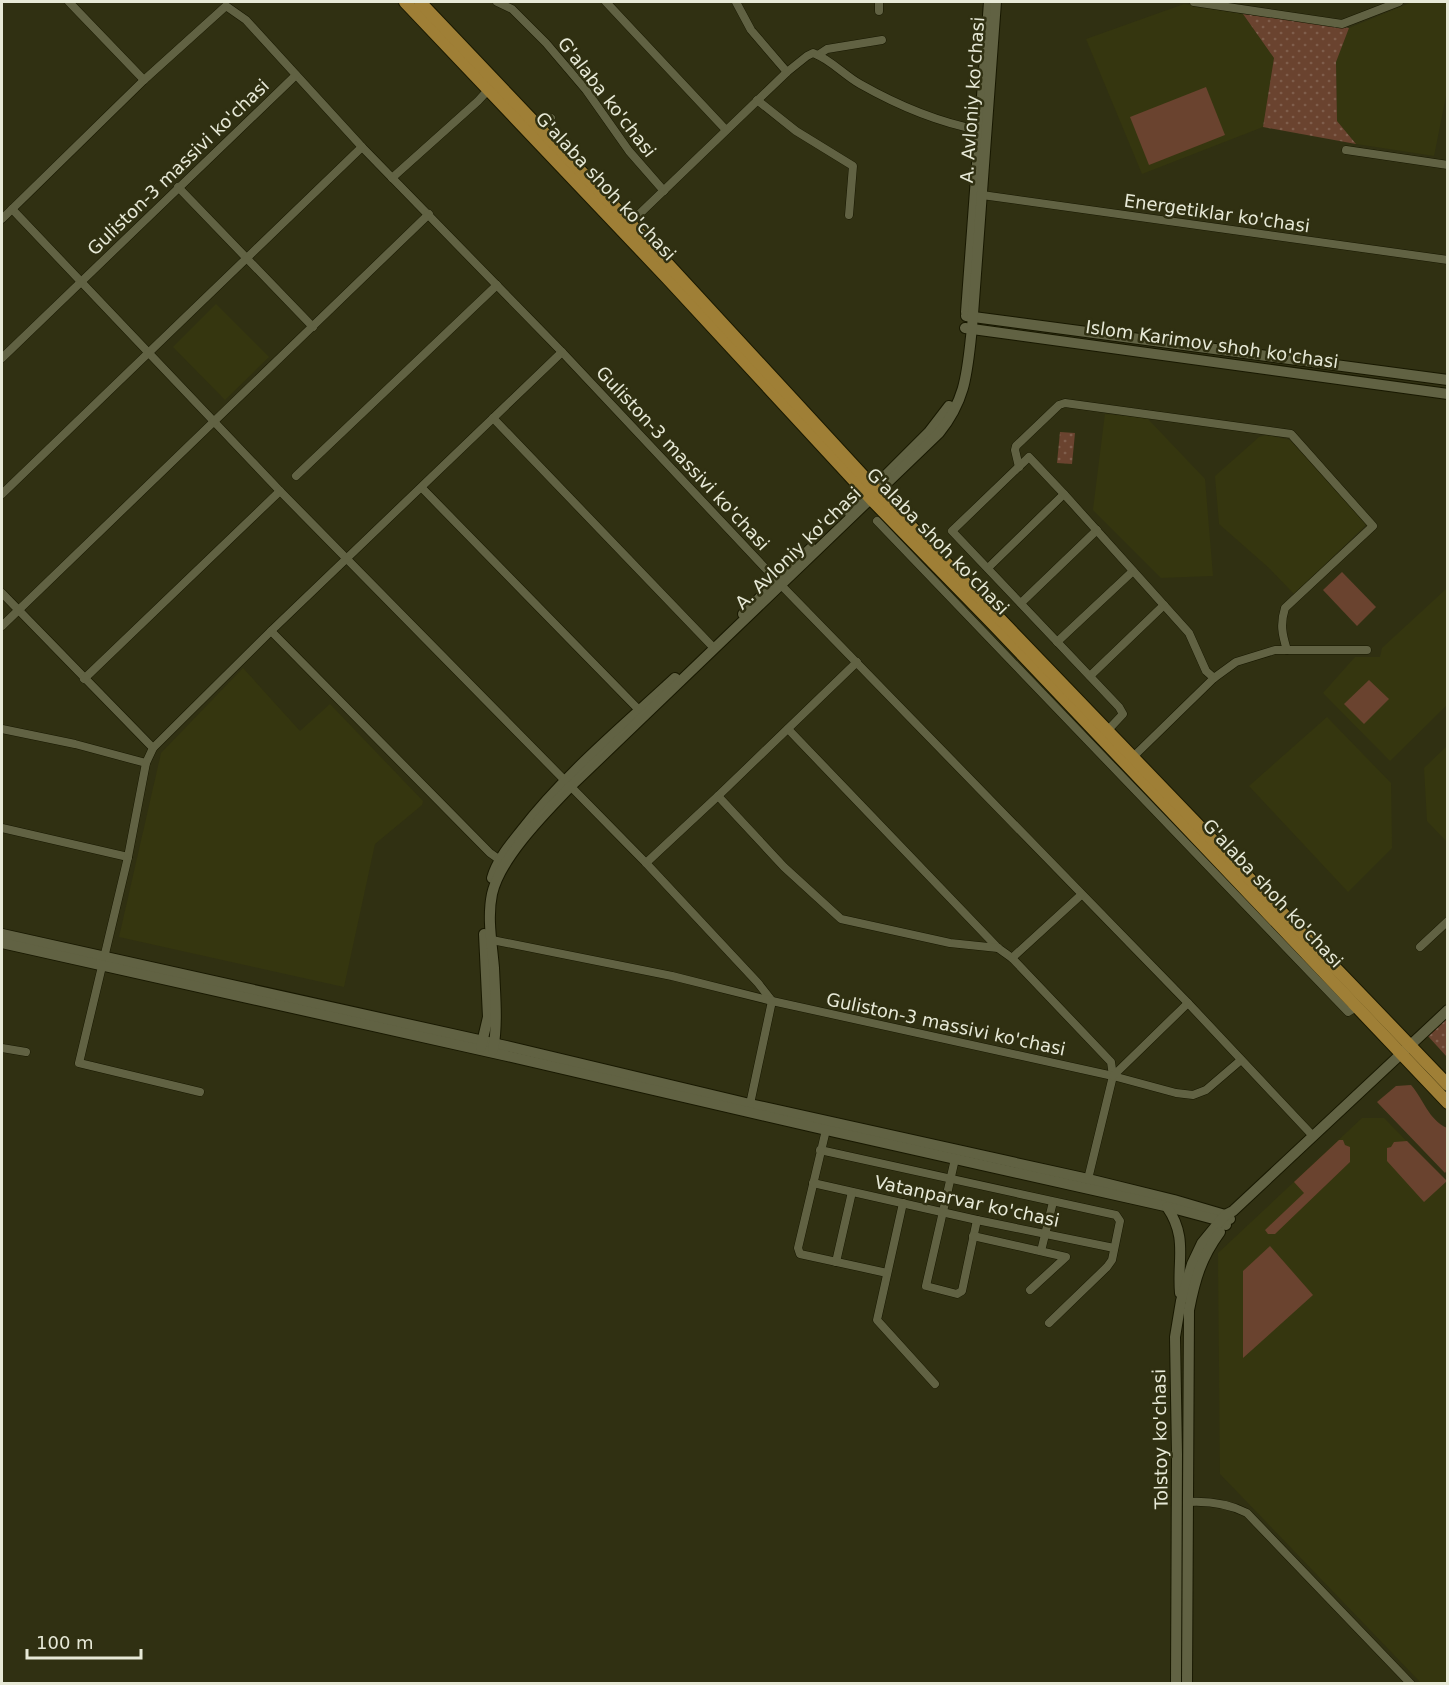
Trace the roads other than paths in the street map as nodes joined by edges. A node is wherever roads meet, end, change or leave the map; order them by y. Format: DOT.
graph roads {
  1 [pos="69,2"];
  2 [pos="405,2"];
  3 [pos="420,2"];
  4 [pos="497,2"];
  5 [pos="606,2"];
  6 [pos="736,2"];
  7 [pos="879,2"];
  8 [pos="989,2"];
  9 [pos="996,2"];
  10 [pos="1194,2"];
  11 [pos="1399,2"];
  12 [pos="879,11"];
  13 [pos="882,40"];
  14 [pos="818,55"];
  15 [pos="787,72"];
  16 [pos="296,75"];
  17 [pos="144,80"];
  18 [pos="489,89"];
  19 [pos="757,100"];
  20 [pos="551,118"];
  21 [pos="541,129"];
  22 [pos="726,130"];
  23 [pos="979,130"];
  24 [pos="362,147"];
  25 [pos="1346,150"];
  26 [pos="1448,165"];
  27 [pos="392,178"];
  28 [pos="178,187"];
  29 [pos="664,191"];
  30 [pos="982,195"];
  31 [pos="12,209"];
  32 [pos="429,214"];
  33 [pos="849,214"];
  34 [pos="2,219"];
  35 [pos="630,223"];
  36 [pos="246,258"];
  37 [pos="1448,260"];
  38 [pos="81,281"];
  39 [pos="497,285"];
  40 [pos="969,322"];
  41 [pos="313,327"];
  42 [pos="149,352"];
  43 [pos="562,352"];
  44 [pos="2,358"];
  45 [pos="1448,380"];
  46 [pos="1448,394"];
  47 [pos="493,418"];
  48 [pos="215,422"];
  49 [pos="1019,467"];
  50 [pos="296,477"];
  51 [pos="422,488"];
  52 [pos="280,491"];
  53 [pos="2,494"];
  54 [pos="872,494"];
  55 [pos="1064,494"];
  56 [pos="877,521"];
  57 [pos="1097,530"];
  58 [pos="911,549"];
  59 [pos="347,559"];
  60 [pos="988,568"];
  61 [pos="1133,571"];
  62 [pos="780,583"];
  63 [pos="2,593"];
  64 [pos="1021,603"];
  65 [pos="1164,605"];
  66 [pos="18,610"];
  67 [pos="2,626"];
  68 [pos="271,631"];
  69 [pos="1057,642"];
  70 [pos="711,645"];
  71 [pos="1287,650"];
  72 [pos="1367,650"];
  73 [pos="857,662"];
  74 [pos="1090,676"];
  75 [pos="1214,678"];
  76 [pos="84,680"];
  77 [pos="640,711"];
  78 [pos="2,729"];
  79 [pos="788,729"];
  80 [pos="1108,730"];
  81 [pos="153,748"];
  82 [pos="1133,757"];
  83 [pos="146,763"];
  84 [pos="568,784"];
  85 [pos="718,796"];
  86 [pos="2,828"];
  87 [pos="128,857"];
  88 [pos="500,860"];
  89 [pos="646,863"];
  90 [pos="1081,895"];
  91 [pos="1448,921"];
  92 [pos="2,934"];
  93 [pos="492,940"];
  94 [pos="2,943"];
  95 [pos="1420,947"];
  96 [pos="998,948"];
  97 [pos="1012,958"];
  98 [pos="103,962"];
  99 [pos="772,1001"];
  100 [pos="1188,1003"];
  101 [pos="1448,1010"];
  102 [pos="487,1047"];
  103 [pos="2,1048"];
  104 [pos="1405,1050"];
  105 [pos="26,1052"];
  106 [pos="1241,1060"];
  107 [pos="1113,1076"];
  108 [pos="1448,1085"];
  109 [pos="200,1092"];
  110 [pos="1448,1103"];
  111 [pos="750,1104"];
  112 [pos="826,1130"];
  113 [pos="1313,1136"];
  114 [pos="820,1150"];
  115 [pos="958,1156"];
  116 [pos="951,1179"];
  117 [pos="1088,1179"];
  118 [pos="813,1183"];
  119 [pos="852,1192"];
  120 [pos="1053,1202"];
  121 [pos="903,1203"];
  122 [pos="1167,1207"];
  123 [pos="943,1212"];
  124 [pos="1227,1218"];
  125 [pos="977,1220"];
  126 [pos="1046,1234"];
  127 [pos="973,1236"];
  128 [pos="1114,1248"];
  129 [pos="1041,1251"];
  130 [pos="836,1262"];
  131 [pos="887,1273"];
  132 [pos="1030,1290"];
  133 [pos="1181,1301"];
  134 [pos="1049,1323"];
  135 [pos="935,1384"];
  136 [pos="1189,1502"];
  137 [pos="1176,1683"];
  138 [pos="1187,1683"];
  139 [pos="1411,1683"];
  1 -- 17 [label="street"];
  2 -- 18 [label="main road, G'alaba shoh ko'chasi"];
  3 -- 21 [label="main road, G'alaba shoh ko'chasi"];
  4 -- 29 [label="street, G'alaba ko'chasi"];
  5 -- 22 [label="street"];
  6 -- 15 [label="street"];
  7 -- 12 [label="street"];
  8 -- 23 [label="street, A. Avloniy ko'chasi"];
  9 -- 30 [label="street, A. Avloniy ko'chasi"];
  10 -- 11 [label="street"];
  13 -- 14 [label="street"];
  14 -- 15 [label="street"];
  14 -- 23 [label="street"];
  15 -- 19 [label="street"];
  16 -- 17 [label="street, Guliston-3 massivi ko'chasi"];
  16 -- 24 [label="street, Guliston-3 massivi ko'chasi"];
  16 -- 28 [label="street, Guliston-3 massivi ko'chasi"];
  17 -- 31 [label="street"];
  18 -- 27 [label="street"];
  18 -- 54 [label="main road, G'alaba shoh ko'chasi"];
  19 -- 22 [label="street"];
  19 -- 33 [label="street"];
  20 -- 21 [label="street"];
  21 -- 35 [label="main road, G'alaba shoh ko'chasi"];
  22 -- 29 [label="street"];
  23 -- 40 [label="street, A. Avloniy ko'chasi"];
  24 -- 27 [label="street, Guliston-3 massivi ko'chasi"];
  24 -- 36 [label="street"];
  25 -- 26 [label="street"];
  27 -- 32 [label="street, Guliston-3 massivi ko'chasi"];
  28 -- 36 [label="street"];
  28 -- 38 [label="street, Guliston-3 massivi ko'chasi"];
  29 -- 35 [label="street"];
  30 -- 37 [label="street, Energetiklar ko'chasi"];
  30 -- 40 [label="street, A. Avloniy ko'chasi"];
  31 -- 34 [label="street"];
  31 -- 38 [label="street, Guliston-3 massivi ko'chasi"];
  32 -- 39 [label="street, Guliston-3 massivi ko'chasi"];
  32 -- 41 [label="street"];
  35 -- 54 [label="main road, G'alaba shoh ko'chasi"];
  36 -- 41 [label="street"];
  36 -- 42 [label="street"];
  38 -- 42 [label="street, Guliston-3 massivi ko'chasi"];
  38 -- 44 [label="street, Guliston-3 massivi ko'chasi"];
  39 -- 43 [label="street, Guliston-3 massivi ko'chasi"];
  39 -- 50 [label="street"];
  40 -- 45 [label="street, Islom Karimov shoh ko'chasi"];
  40 -- 46 [label="street, Islom Karimov shoh ko'chasi"];
  40 -- 54 [label="street, A. Avloniy ko'chasi"];
  41 -- 48 [label="street"];
  42 -- 48 [label="street, Guliston-3 massivi ko'chasi"];
  42 -- 53 [label="street"];
  43 -- 47 [label="street"];
  43 -- 62 [label="street, Guliston-3 massivi ko'chasi"];
  47 -- 51 [label="street"];
  47 -- 70 [label="street"];
  48 -- 52 [label="street, Guliston-3 massivi ko'chasi"];
  48 -- 66 [label="street"];
  49 -- 55 [label="street"];
  49 -- 60 [label="street"];
  49 -- 71 [label="street"];
  51 -- 59 [label="street"];
  51 -- 77 [label="street"];
  52 -- 59 [label="street, Guliston-3 massivi ko'chasi"];
  52 -- 76 [label="street"];
  54 -- 58 [label="main road, G'alaba shoh ko'chasi"];
  54 -- 62 [label="street, A. Avloniy ko'chasi"];
  54 -- 80 [label="main road, G'alaba shoh ko'chasi"];
  55 -- 57 [label="street"];
  55 -- 60 [label="street"];
  56 -- 58 [label="street"];
  57 -- 61 [label="street"];
  57 -- 64 [label="street"];
  58 -- 104 [label="main road, G'alaba shoh ko'chasi"];
  59 -- 68 [label="street"];
  59 -- 84 [label="street, Guliston-3 massivi ko'chasi"];
  60 -- 64 [label="street"];
  61 -- 65 [label="street"];
  61 -- 69 [label="street"];
  62 -- 70 [label="street, A. Avloniy ko'chasi"];
  62 -- 73 [label="street, Guliston-3 massivi ko'chasi"];
  62 -- 84 [label="street, A. Avloniy ko'chasi"];
  63 -- 66 [label="street"];
  64 -- 69 [label="street"];
  65 -- 74 [label="street"];
  65 -- 75 [label="street"];
  66 -- 67 [label="street"];
  66 -- 76 [label="street"];
  68 -- 81 [label="street"];
  68 -- 88 [label="street"];
  69 -- 74 [label="street"];
  70 -- 77 [label="street, A. Avloniy ko'chasi"];
  71 -- 72 [label="street"];
  71 -- 75 [label="street"];
  73 -- 79 [label="street"];
  73 -- 90 [label="street, Guliston-3 massivi ko'chasi"];
  74 -- 80 [label="street"];
  75 -- 82 [label="street"];
  76 -- 81 [label="street"];
  77 -- 84 [label="street, A. Avloniy ko'chasi"];
  78 -- 83 [label="street"];
  79 -- 85 [label="street"];
  79 -- 96 [label="street, Guliston-3 massivi ko'chasi"];
  80 -- 82 [label="main road, G'alaba shoh ko'chasi"];
  81 -- 83 [label="street"];
  82 -- 104 [label="main road, G'alaba shoh ko'chasi"];
  83 -- 87 [label="street"];
  84 -- 88 [label="street, A. Avloniy ko'chasi"];
  84 -- 89 [label="street, Guliston-3 massivi ko'chasi"];
  84 -- 93 [label="street, A. Avloniy ko'chasi"];
  85 -- 89 [label="street"];
  85 -- 96 [label="street, Guliston-3 massivi ko'chasi"];
  86 -- 87 [label="street"];
  87 -- 98 [label="street"];
  88 -- 102 [label="street, A. Avloniy ko'chasi"];
  89 -- 99 [label="street, Guliston-3 massivi ko'chasi"];
  90 -- 97 [label="street"];
  90 -- 100 [label="street, Guliston-3 massivi ko'chasi"];
  91 -- 95 [label="street"];
  92 -- 98 [label="street"];
  93 -- 99 [label="street, Guliston-3 massivi ko'chasi"];
  93 -- 102 [label="street, A. Avloniy ko'chasi"];
  94 -- 98 [label="street"];
  96 -- 97 [label="street, Guliston-3 massivi ko'chasi"];
  97 -- 107 [label="street, Guliston-3 massivi ko'chasi"];
  98 -- 102 [label="street"];
  98 -- 109 [label="street"];
  99 -- 107 [label="street, Guliston-3 massivi ko'chasi"];
  99 -- 111 [label="street"];
  100 -- 106 [label="street, Guliston-3 massivi ko'chasi"];
  100 -- 107 [label="street"];
  101 -- 104 [label="street, Tolstoy ko'chasi"];
  102 -- 111 [label="street"];
  102 -- 112 [label="street"];
  103 -- 105 [label="street"];
  104 -- 108 [label="main road, G'alaba shoh ko'chasi"];
  104 -- 110 [label="main road, G'alaba shoh ko'chasi"];
  104 -- 113 [label="street, Tolstoy ko'chasi"];
  106 -- 107 [label="street, Guliston-3 massivi ko'chasi"];
  106 -- 113 [label="street, Guliston-3 massivi ko'chasi"];
  107 -- 117 [label="street"];
  111 -- 115 [label="street"];
  112 -- 114 [label="street"];
  112 -- 115 [label="street"];
  113 -- 124 [label="street, Tolstoy ko'chasi"];
  114 -- 116 [label="street"];
  114 -- 118 [label="street"];
  115 -- 116 [label="street"];
  115 -- 117 [label="street"];
  115 -- 122 [label="street"];
  116 -- 120 [label="street"];
  116 -- 123 [label="street"];
  117 -- 124 [label="street"];
  118 -- 119 [label="street, Vatanparvar ko'chasi"];
  118 -- 130 [label="street"];
  119 -- 121 [label="street, Vatanparvar ko'chasi"];
  119 -- 130 [label="street"];
  120 -- 126 [label="street"];
  120 -- 128 [label="street"];
  121 -- 123 [label="street, Vatanparvar ko'chasi"];
  121 -- 131 [label="street"];
  122 -- 124 [label="street"];
  122 -- 133 [label="street"];
  123 -- 125 [label="street, Vatanparvar ko'chasi"];
  123 -- 127 [label="street"];
  124 -- 133 [label="street, Tolstoy ko'chasi"];
  124 -- 136 [label="street, Tolstoy ko'chasi"];
  125 -- 126 [label="street, Vatanparvar ko'chasi"];
  125 -- 127 [label="street"];
  126 -- 128 [label="street, Vatanparvar ko'chasi"];
  126 -- 129 [label="street"];
  127 -- 129 [label="street"];
  128 -- 134 [label="street"];
  129 -- 132 [label="street"];
  130 -- 131 [label="street"];
  131 -- 135 [label="street"];
  133 -- 137 [label="street, Tolstoy ko'chasi"];
  136 -- 138 [label="street, Tolstoy ko'chasi"];
  136 -- 139 [label="street, Tolstoy ko'chasi"];
}
